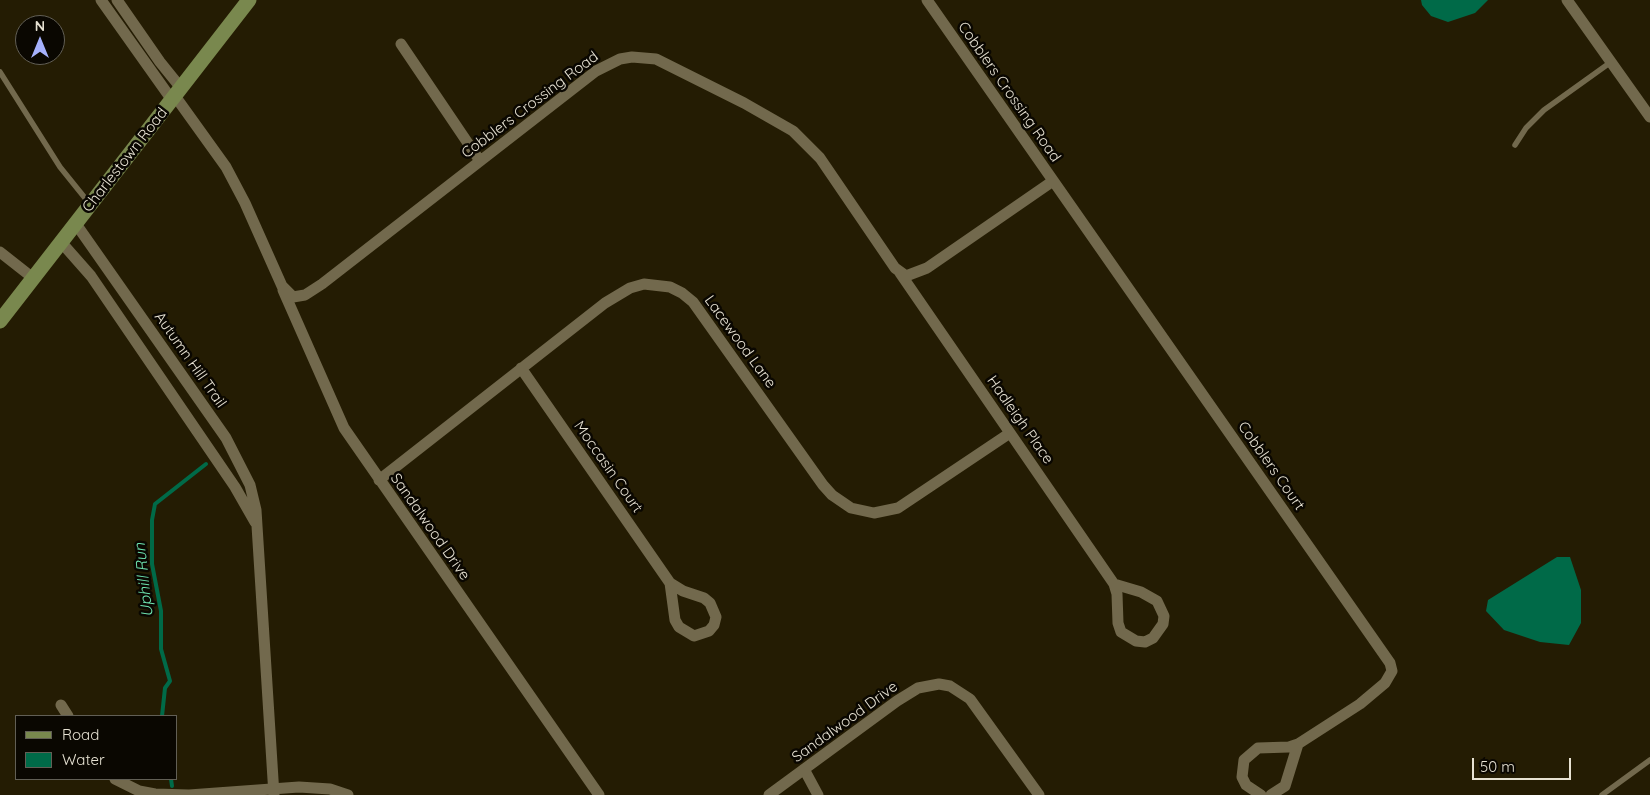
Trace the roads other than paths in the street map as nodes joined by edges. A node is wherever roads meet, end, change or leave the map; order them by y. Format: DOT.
graph roads {
  1 [pos="101,0"];
  2 [pos="117,0"];
  3 [pos="249,0"];
  4 [pos="927,0"];
  5 [pos="1567,0"];
  6 [pos="401,44"];
  7 [pos="1611,62"];
  8 [pos="0,72"];
  9 [pos="176,95"];
  10 [pos="1648,110"];
  11 [pos="1515,145"];
  12 [pos="480,161"];
  13 [pos="1053,181"];
  14 [pos="91,204"];
  15 [pos="76,224"];
  16 [pos="61,242"];
  17 [pos="0,252"];
  18 [pos="270,259"];
  19 [pos="900,273"];
  20 [pos="34,278"];
  21 [pos="0,321"];
  22 [pos="521,368"];
  23 [pos="1010,433"];
  24 [pos="379,480"];
  25 [pos="256,525"];
  26 [pos="670,583"];
  27 [pos="1114,584"];
  28 [pos="61,705"];
  29 [pos="67,715"];
  30 [pos="1298,744"];
  31 [pos="1650,760"];
  32 [pos="804,770"];
  33 [pos="117,780"];
  34 [pos="274,792"];
  35 [pos="348,795"];
  36 [pos="599,795"];
  37 [pos="769,795"];
  38 [pos="818,795"];
  39 [pos="1038,795"];
  40 [pos="1260,795"];
  41 [pos="1271,795"];
  42 [pos="1602,795"];
  1 -- 9 [label="street"];
  2 -- 9 [label="street"];
  3 -- 9 [label="main road, Charlestown Road"];
  4 -- 13 [label="street, Cobblers Crossing Road"];
  5 -- 7 [label="street"];
  6 -- 12 [label="street"];
  7 -- 10 [label="street"];
  7 -- 11 [label="lane"];
  8 -- 14 [label="lane"];
  9 -- 14 [label="main road, Charlestown Road"];
  9 -- 18 [label="street, Cobblers Crossing Road"];
  12 -- 18 [label="street, Cobblers Crossing Road"];
  12 -- 19 [label="street, Cobblers Crossing Road"];
  13 -- 19 [label="street, Cobblers Crossing Road"];
  13 -- 30 [label="street, Cobblers Court"];
  14 -- 15 [label="main road, Charlestown Road"];
  15 -- 16 [label="main road, Charlestown Road"];
  15 -- 25 [label="street, Autumn Hill Trail"];
  16 -- 20 [label="main road, Charlestown Road"];
  16 -- 25 [label="street, Autumn Hill Trail"];
  17 -- 20 [label="street"];
  18 -- 24 [label="street, Sandalwood Drive"];
  19 -- 23 [label="street, Hadleigh Place"];
  20 -- 21 [label="main road, Charlestown Road"];
  22 -- 23 [label="street, Lacewood Lane"];
  22 -- 24 [label="street, Lacewood Lane"];
  22 -- 26 [label="street, Moccasin Court"];
  23 -- 27 [label="street, Hadleigh Place"];
  24 -- 36 [label="street, Sandalwood Drive"];
  25 -- 34 [label="street, Autumn Hill Trail"];
  26 -- 26 [label="street, Moccasin Court"];
  27 -- 27 [label="street, Hadleigh Place"];
  28 -- 29 [label="street"];
  30 -- 40 [label="street, Cobblers Court"];
  30 -- 41 [label="street"];
  31 -- 42 [label="lane"];
  32 -- 37 [label="street, Sandalwood Drive"];
  32 -- 38 [label="street"];
  32 -- 39 [label="street, Sandalwood Drive"];
  33 -- 34 [label="street"];
  34 -- 35 [label="street"];
}
